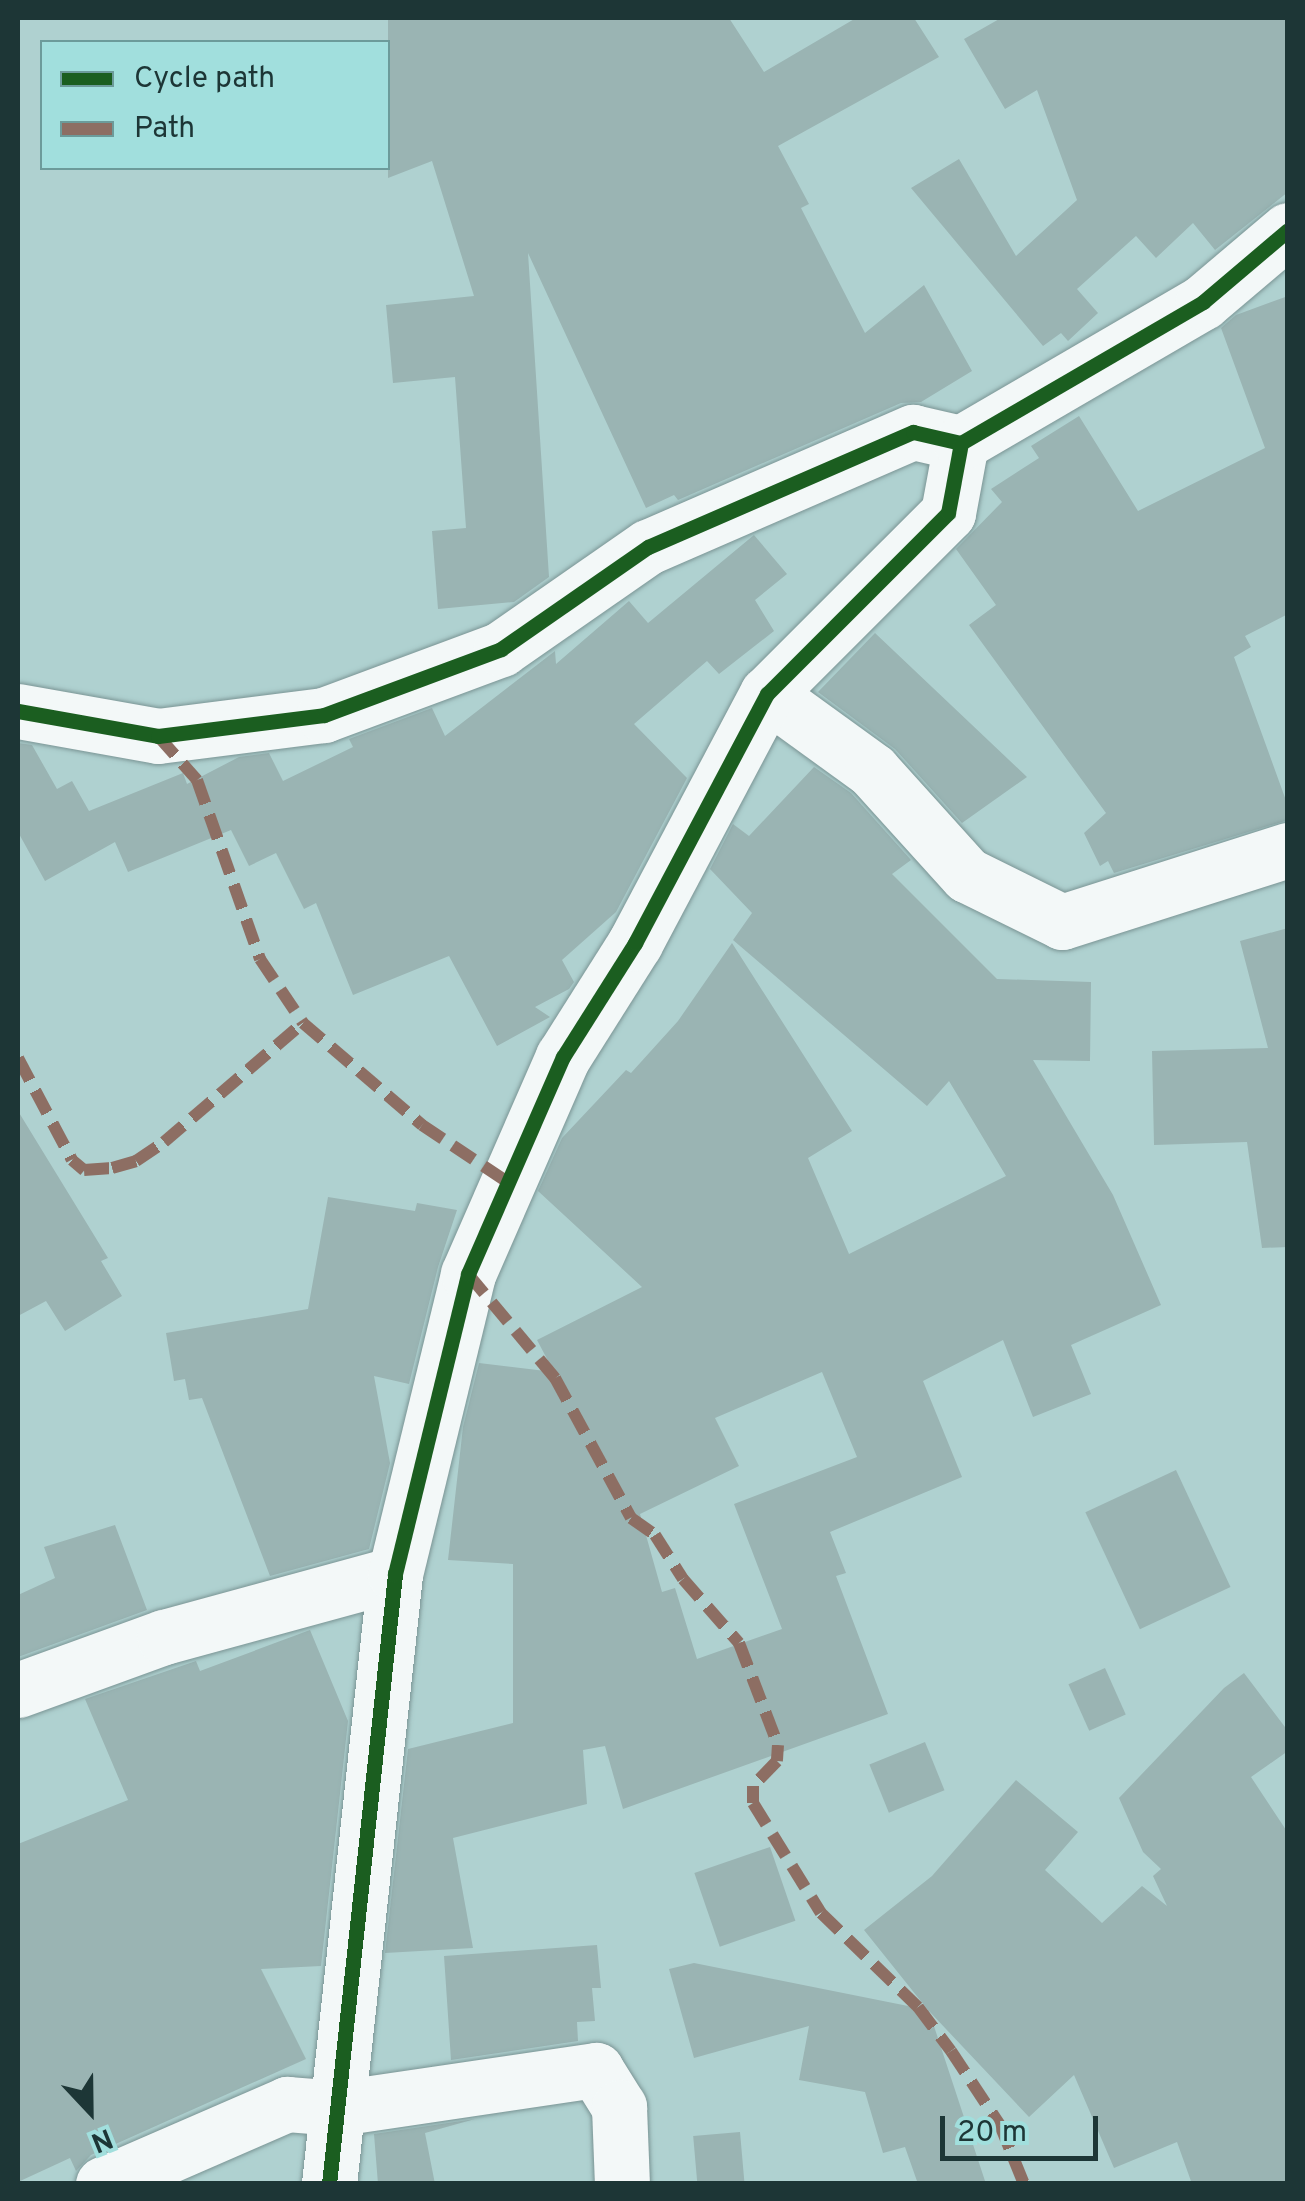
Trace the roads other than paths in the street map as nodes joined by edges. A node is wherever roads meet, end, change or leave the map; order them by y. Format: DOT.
graph roads {
  1 [pos="1288,230"];
  2 [pos="961,443"];
  3 [pos="768,694"];
  4 [pos="18,711"];
  5 [pos="1288,850"];
  6 [pos="395,1574"];
  7 [pos="18,1690"];
  8 [pos="338,2108"];
  9 [pos="103,2184"];
  10 [pos="329,2184"];
  11 [pos="622,2184"];
  1 -- 2 [label="street"];
  2 -- 3 [label="street"];
  2 -- 4 [label="street"];
  3 -- 5 [label="street"];
  3 -- 6 [label="street"];
  6 -- 7 [label="street"];
  6 -- 8 [label="street"];
  8 -- 9 [label="street"];
  8 -- 10 [label="street"];
  8 -- 11 [label="street"];
}
